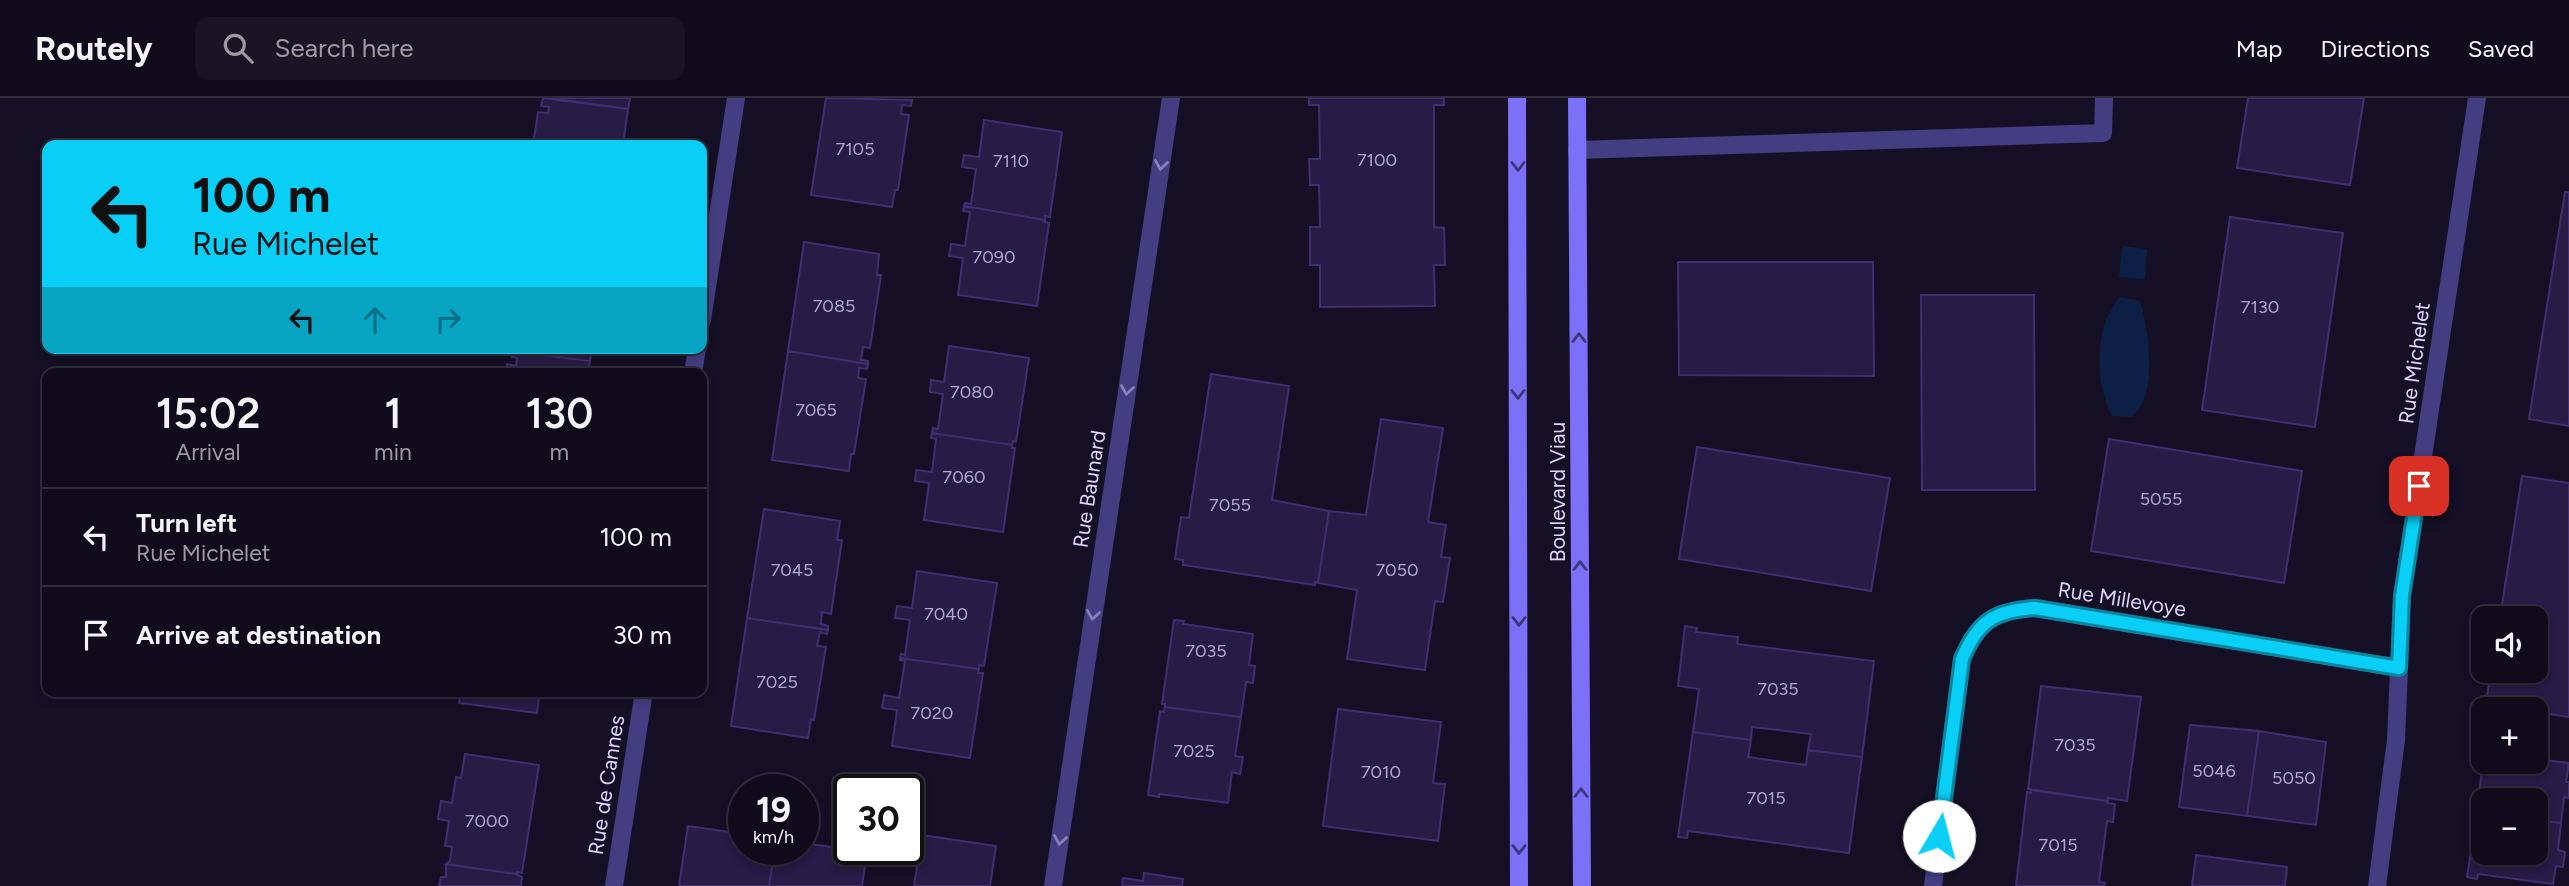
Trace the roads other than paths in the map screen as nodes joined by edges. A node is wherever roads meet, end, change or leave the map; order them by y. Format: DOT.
graph roads {
  1 [pos="736,98"];
  2 [pos="1171,98"];
  3 [pos="1517,98"];
  4 [pos="1577,98"];
  5 [pos="2104,98"];
  6 [pos="2477,98"];
  7 [pos="1577,150"];
  8 [pos="707,287"];
  9 [pos="2399,668"];
  10 [pos="643,697"];
  11 [pos="614,886"];
  12 [pos="1053,886"];
  13 [pos="1519,886"];
  14 [pos="1582,886"];
  15 [pos="1933,886"];
  16 [pos="2377,886"];
  1 -- 8 [label="street"];
  2 -- 12 [label="street, Rue Baunard, one-way"];
  3 -- 13 [label="main road, Boulevard Viau, one-way"];
  4 -- 7 [label="main road, Boulevard Viau"];
  5 -- 7 [label="street"];
  6 -- 9 [label="street, Rue Michelet"];
  14 -- 7 [label="main road, Boulevard Viau, one-way"];
  9 -- 15 [label="street, Rue Millevoye"];
  9 -- 16 [label="street, Rue Michelet"];
  10 -- 11 [label="street, Rue de Cannes"];
}
